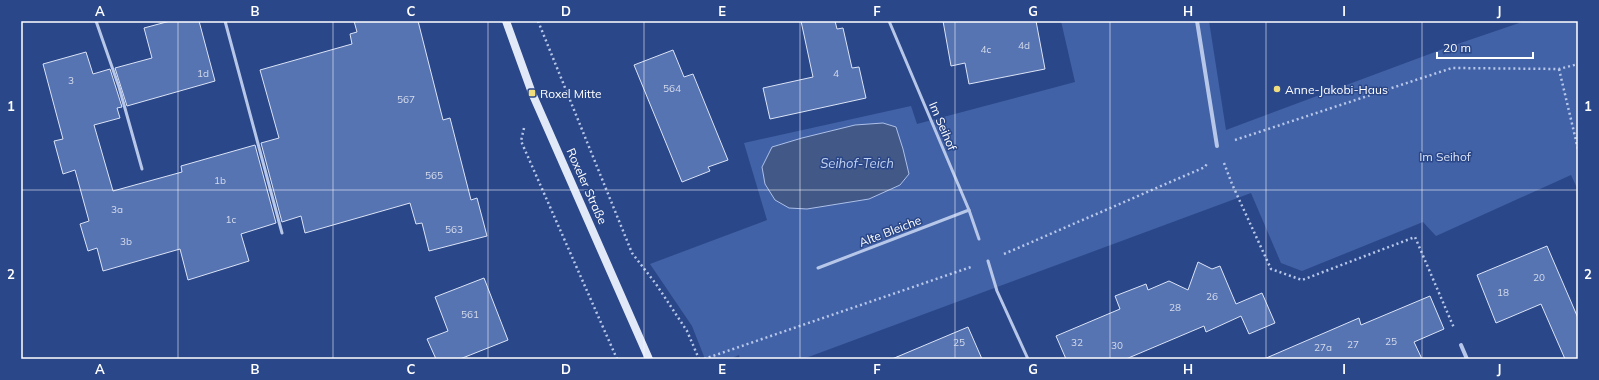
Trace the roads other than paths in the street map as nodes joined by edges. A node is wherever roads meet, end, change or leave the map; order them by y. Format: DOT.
graph roads {
  1 [pos="96,21"];
  2 [pos="225,21"];
  3 [pos="506,21"];
  4 [pos="889,21"];
  5 [pos="1197,21"];
  6 [pos="1218,146"];
  7 [pos="142,169"];
  8 [pos="969,210"];
  9 [pos="282,233"];
  10 [pos="979,239"];
  11 [pos="988,261"];
  12 [pos="818,268"];
  13 [pos="1461,345"];
  14 [pos="650,359"];
  15 [pos="1028,359"];
  16 [pos="1467,359"];
  1 -- 7 [label="lane"];
  2 -- 9 [label="lane"];
  3 -- 14 [label="main road, Roxeler Straße"];
  4 -- 8 [label="lane, Im Seihof"];
  5 -- 6 [label="street"];
  8 -- 10 [label="lane, Im Seihof"];
  8 -- 12 [label="lane, Alte Bleiche"];
  11 -- 15 [label="lane"];
  13 -- 16 [label="street"];
}
